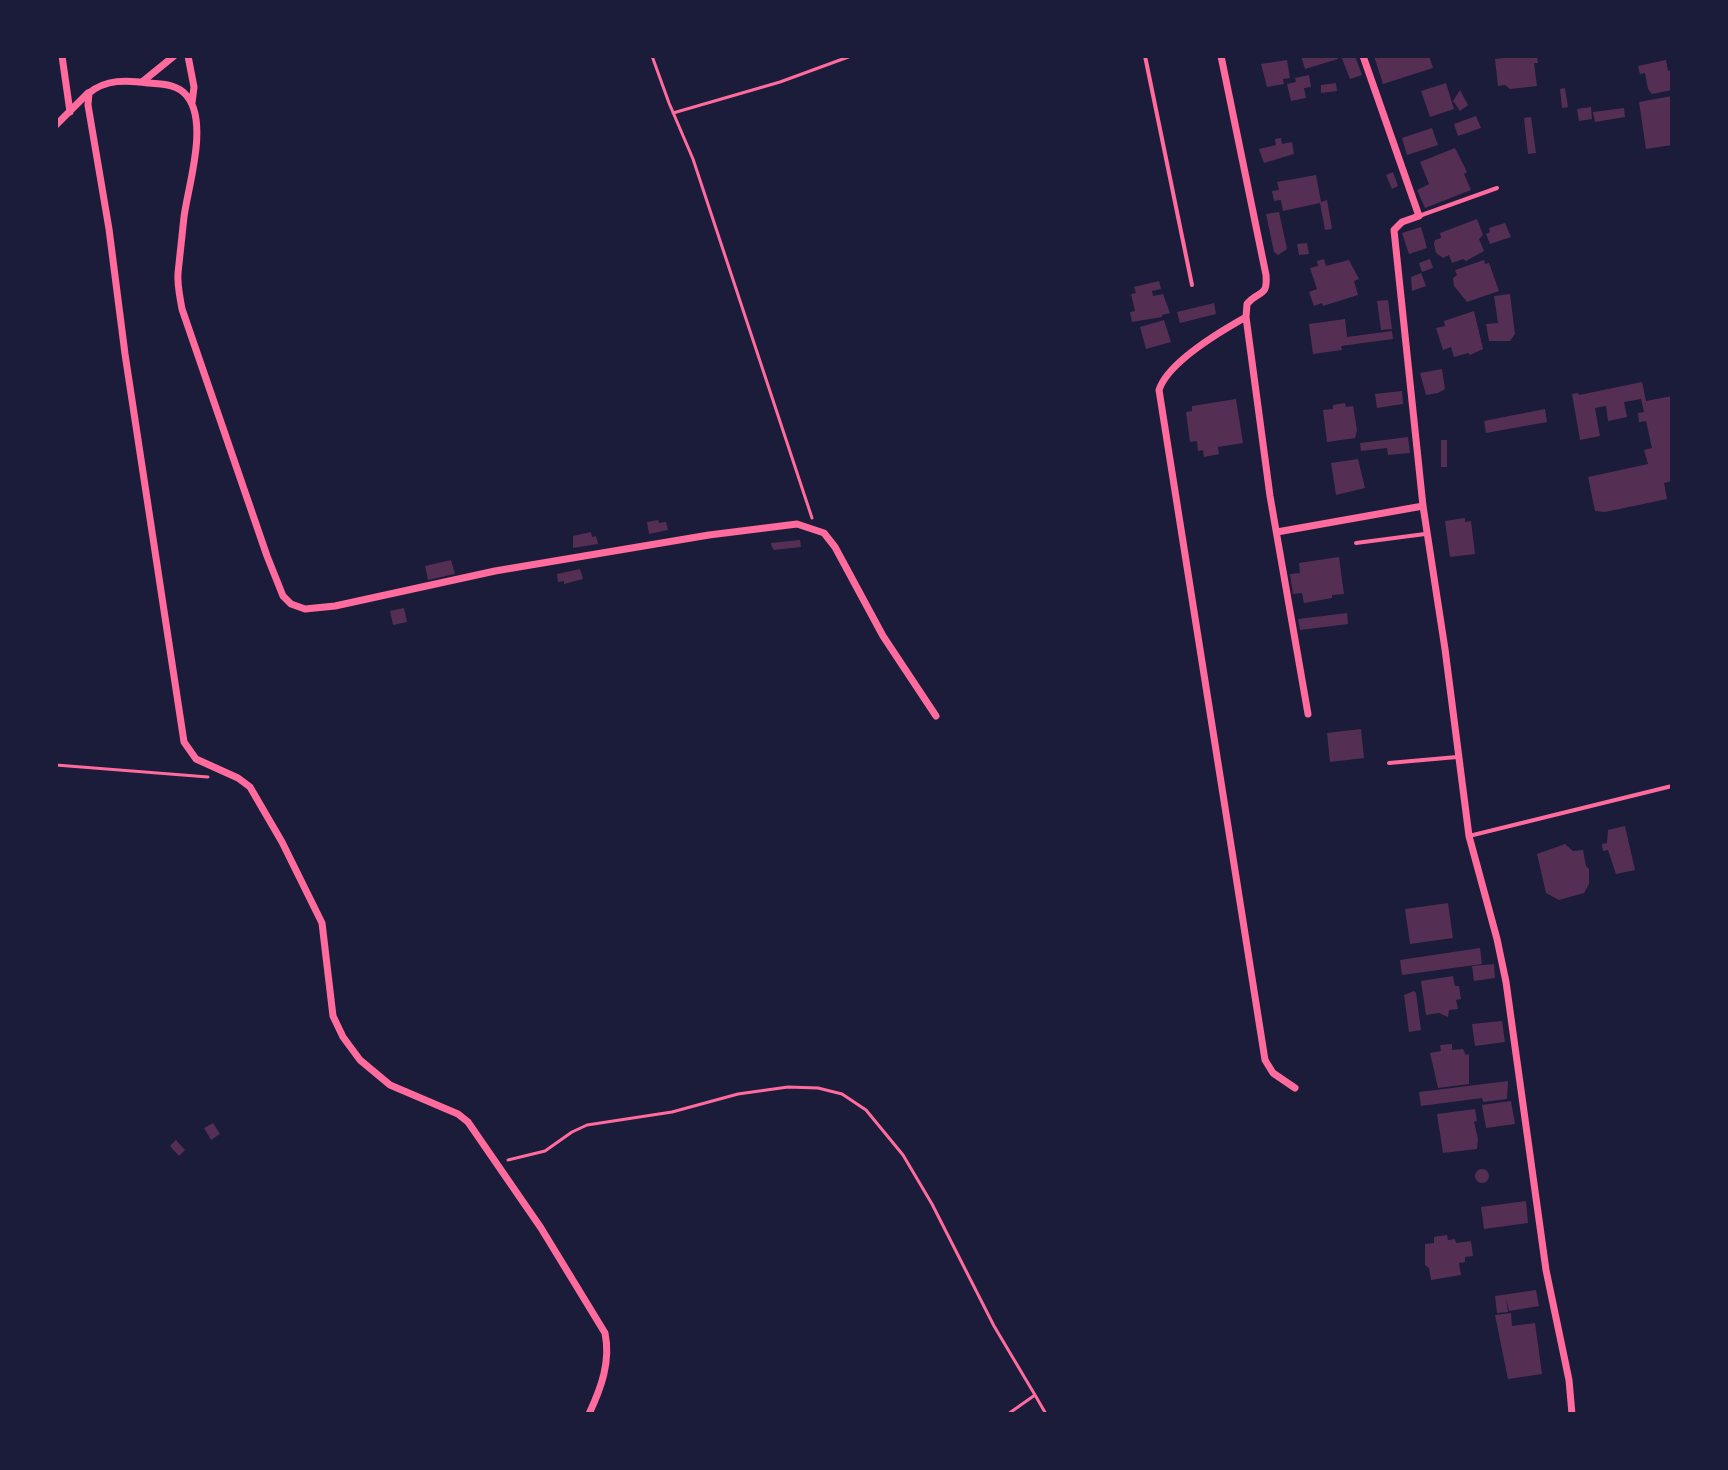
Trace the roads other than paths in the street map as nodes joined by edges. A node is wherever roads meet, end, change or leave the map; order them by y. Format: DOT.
graph roads {
  1 [pos="62,56"];
  2 [pos="174,56"];
  3 [pos="188,56"];
  4 [pos="1145,56"];
  5 [pos="1221,56"];
  6 [pos="1363,56"];
  7 [pos="142,82"];
  8 [pos="89,93"];
  9 [pos="192,103"];
  10 [pos="70,112"];
  11 [pos="56,125"];
  12 [pos="1497,188"];
  13 [pos="1419,216"];
  14 [pos="1192,285"];
  15 [pos="1246,317"];
  16 [pos="1423,506"];
  17 [pos="1277,532"];
  18 [pos="1428,533"];
  19 [pos="1356,543"];
  20 [pos="1308,714"];
  21 [pos="936,716"];
  22 [pos="1459,757"];
  23 [pos="1389,763"];
  24 [pos="1672,786"];
  25 [pos="1469,836"];
  26 [pos="1295,1088"];
  27 [pos="589,1414"];
  28 [pos="1572,1414"];
  1 -- 10 [label="street"];
  2 -- 7 [label="street"];
  3 -- 9 [label="street"];
  4 -- 14 [label="lane"];
  5 -- 15 [label="street"];
  6 -- 13 [label="street"];
  7 -- 8 [label="street"];
  7 -- 9 [label="street"];
  8 -- 10 [label="street"];
  8 -- 27 [label="street"];
  9 -- 21 [label="street"];
  10 -- 11 [label="street"];
  12 -- 13 [label="lane"];
  13 -- 16 [label="street"];
  15 -- 17 [label="street"];
  15 -- 26 [label="street"];
  16 -- 17 [label="street"];
  16 -- 18 [label="street"];
  17 -- 20 [label="street"];
  18 -- 19 [label="lane"];
  18 -- 22 [label="street"];
  22 -- 23 [label="lane"];
  22 -- 25 [label="street"];
  24 -- 25 [label="lane"];
  25 -- 28 [label="street"];
}
